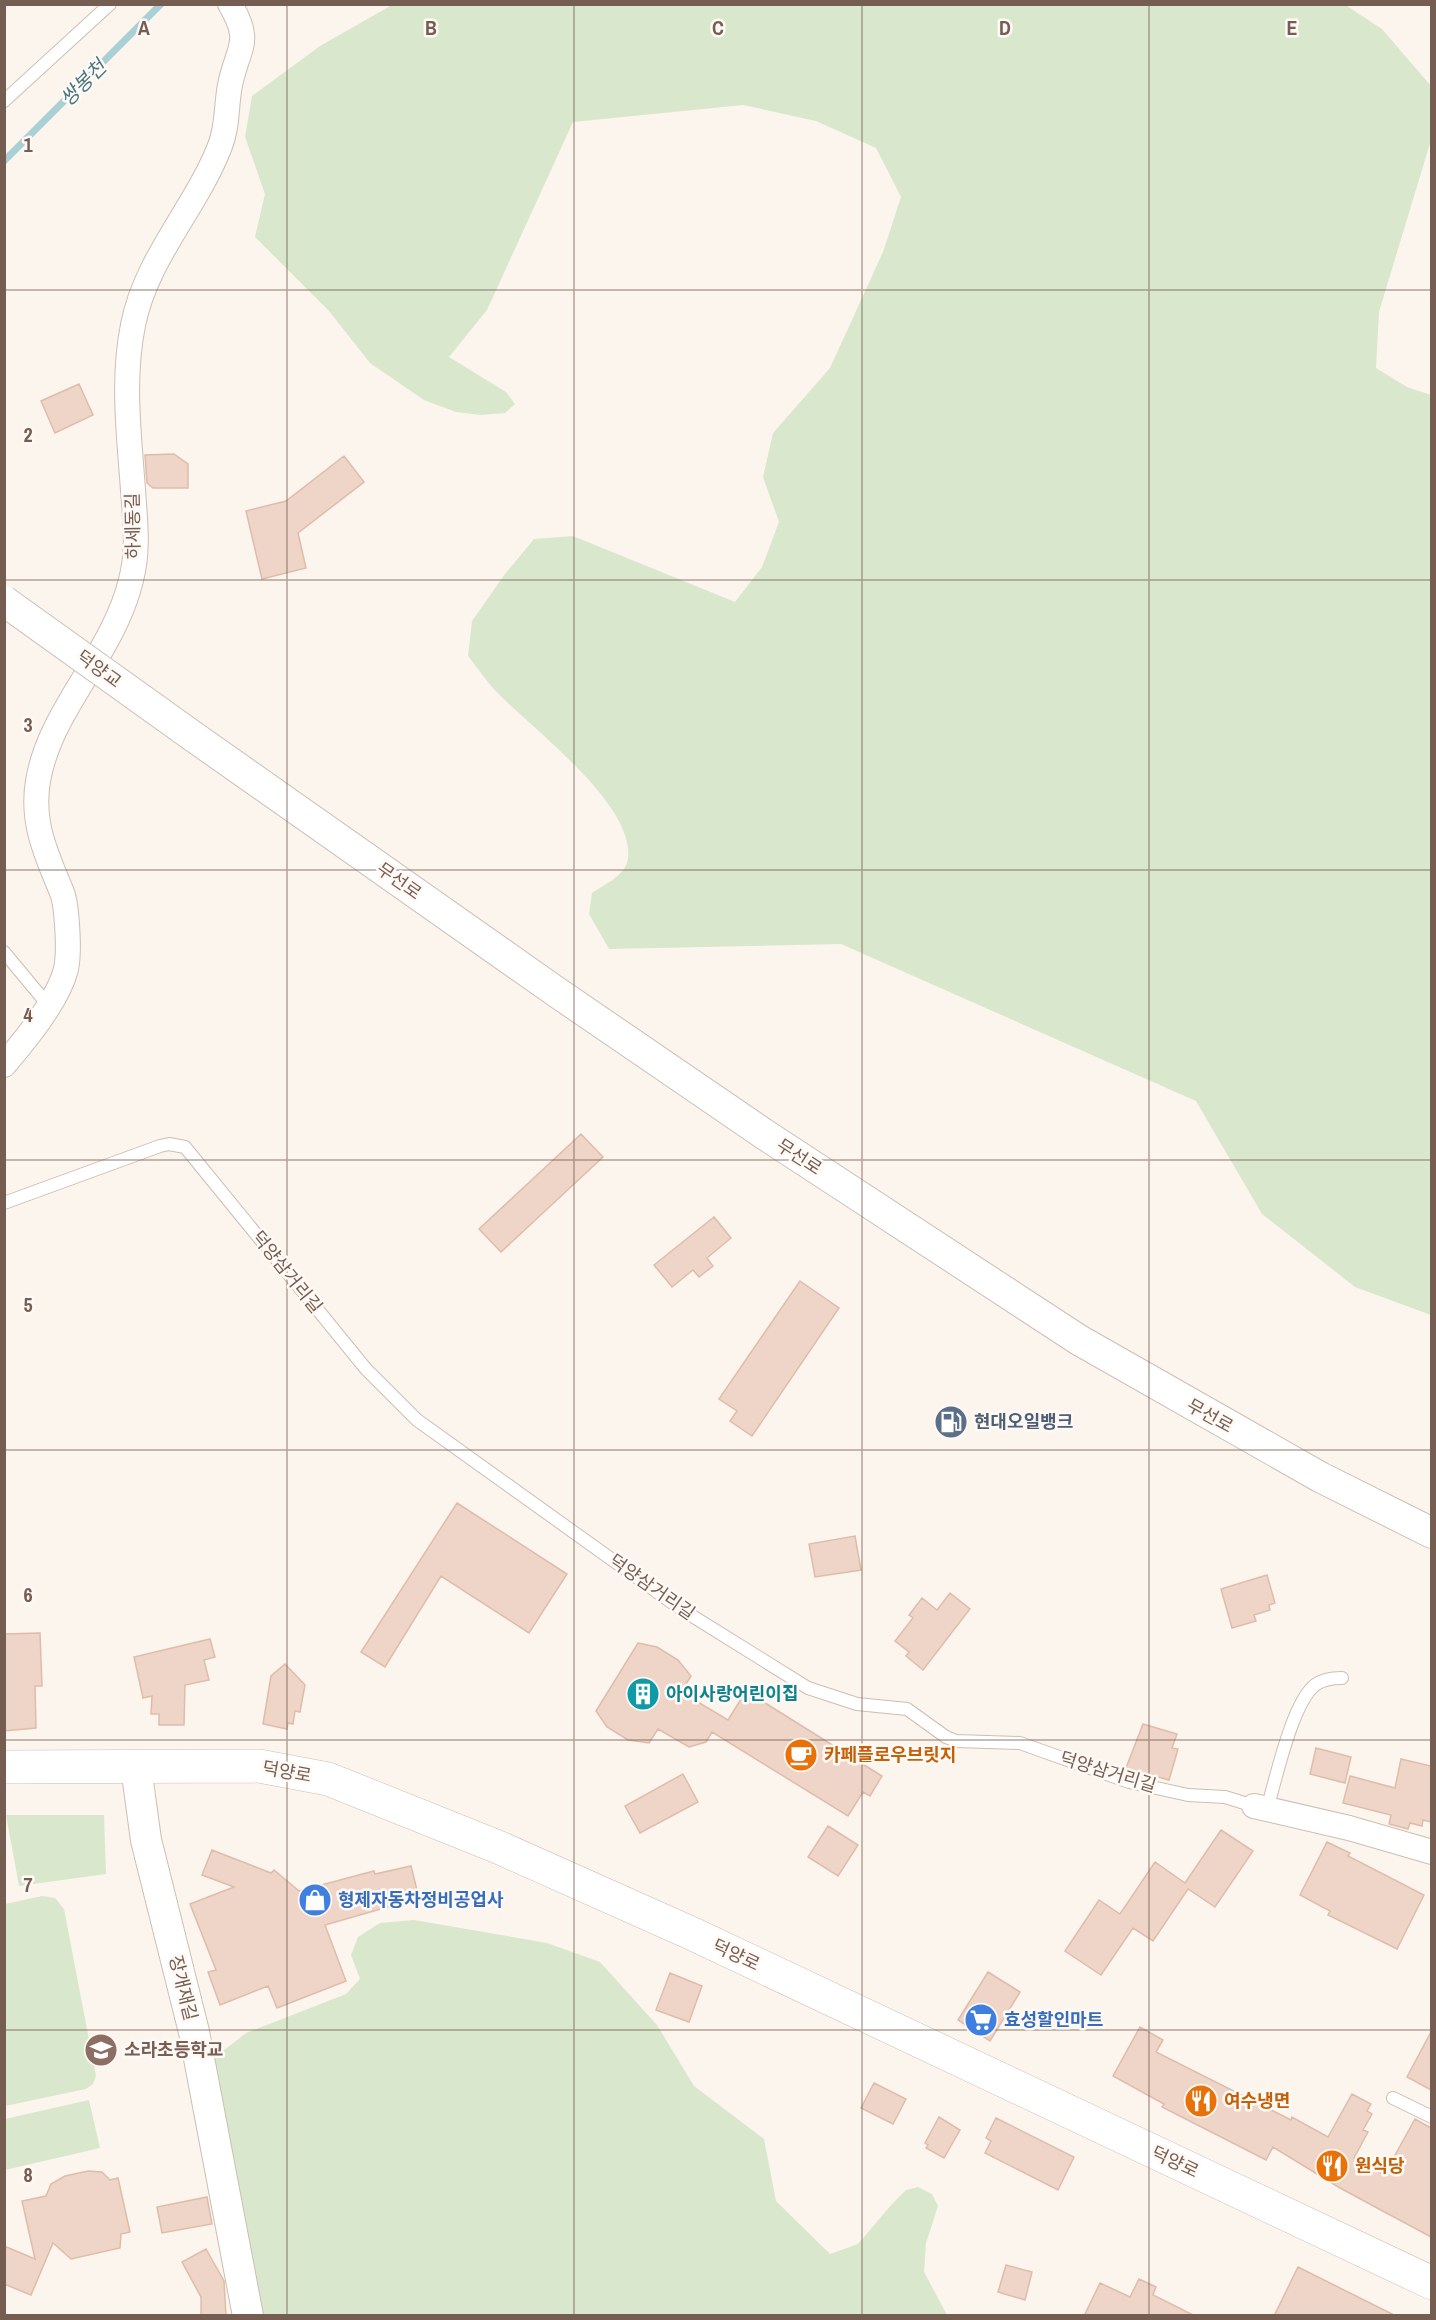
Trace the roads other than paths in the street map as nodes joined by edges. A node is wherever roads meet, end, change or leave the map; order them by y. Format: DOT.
graph roads {
  1 [pos="110,4"];
  2 [pos="230,4"];
  3 [pos="4,101"];
  4 [pos="4,601"];
  5 [pos="194,737"];
  6 [pos="4,952"];
  7 [pos="48,1005"];
  8 [pos="4,1065"];
  9 [pos="4,1203"];
  10 [pos="1431,1533"];
  11 [pos="1342,1678"];
  12 [pos="4,1767"];
  13 [pos="136,1767"];
  14 [pos="1260,1807"];
  15 [pos="1431,1852"];
  16 [pos="1393,2098"];
  17 [pos="1431,2117"];
  18 [pos="1431,2283"];
  19 [pos="248,2316"];
  1 -- 3 [label="lane"];
  2 -- 7 [label="street, 하세동길"];
  4 -- 5 [label="street, 덕양교, bridge"];
  5 -- 10 [label="street, 무선로"];
  6 -- 7 [label="lane"];
  7 -- 8 [label="street, 하세동길"];
  9 -- 14 [label="lane, 덕양삼거리길"];
  11 -- 14 [label="lane"];
  12 -- 13 [label="main road, 덕양로"];
  13 -- 18 [label="main road, 덕양로"];
  13 -- 19 [label="street, 장개재길"];
  14 -- 15 [label="street, 덕양삼거리길"];
  16 -- 17 [label="lane"];
}
